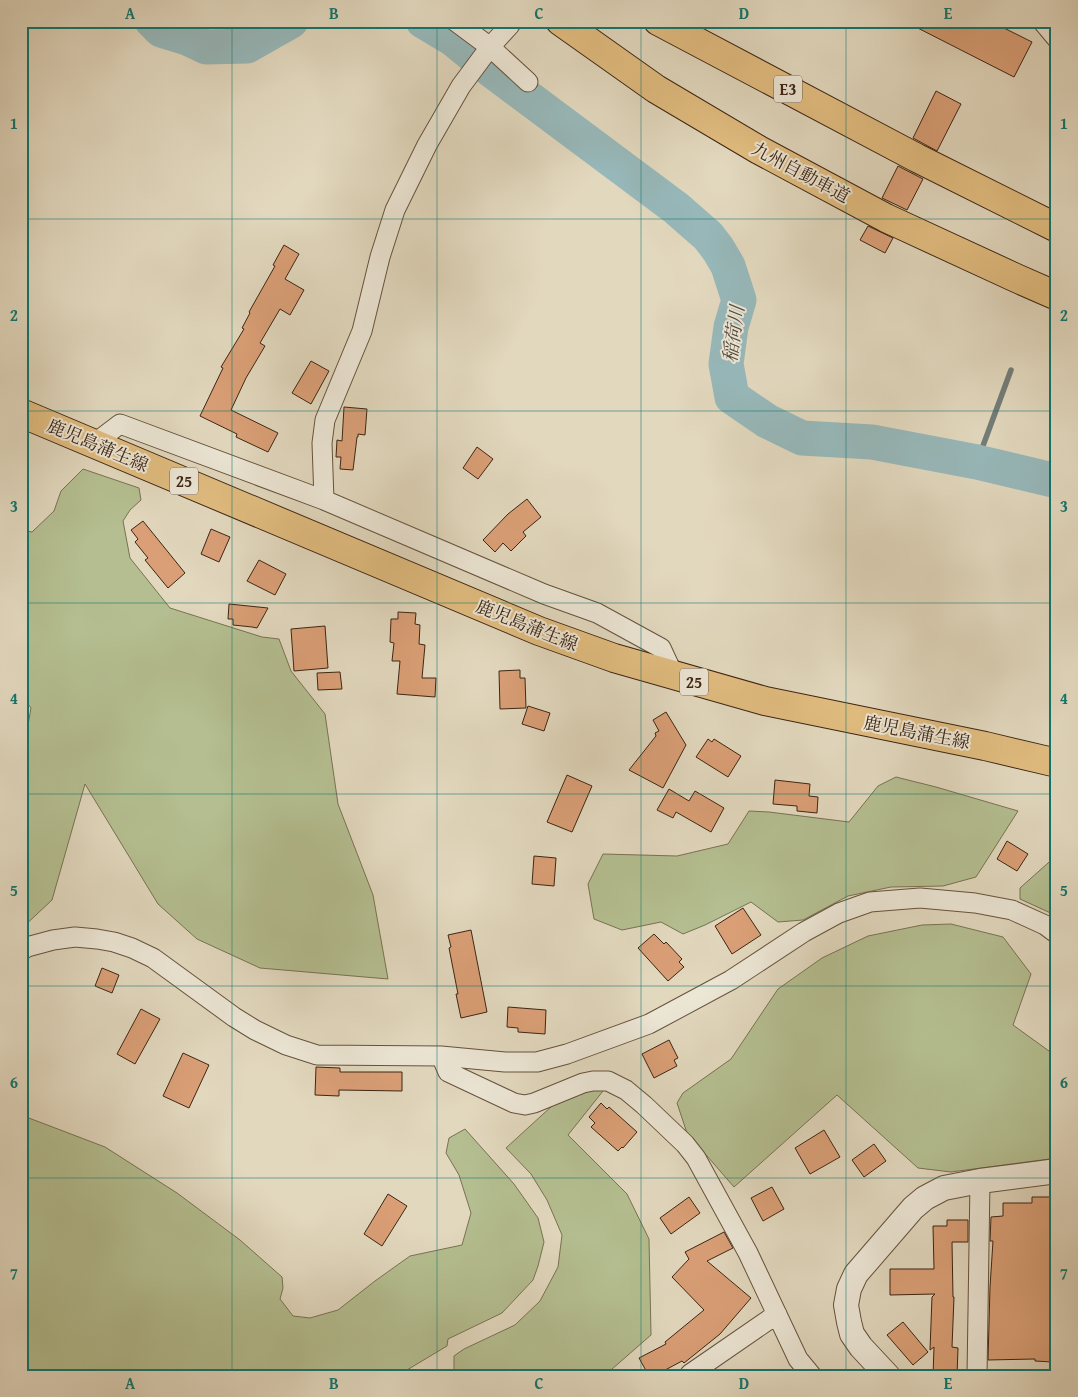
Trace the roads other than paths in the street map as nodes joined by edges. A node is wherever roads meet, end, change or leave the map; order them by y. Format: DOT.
graph roads {
  1 [pos="455,21"];
  2 [pos="560,21"];
  3 [pos="658,21"];
  4 [pos="1042,21"];
  5 [pos="510,25"];
  6 [pos="1057,39"];
  7 [pos="490,47"];
  8 [pos="528,82"];
  9 [pos="1057,228"];
  10 [pos="1057,296"];
  11 [pos="21,413"];
  12 [pos="95,443"];
  13 [pos="324,500"];
  14 [pos="674,676"];
  15 [pos="1057,763"];
  16 [pos="1057,934"];
  17 [pos="21,952"];
  18 [pos="441,1056"];
  19 [pos="1057,1171"];
  20 [pos="980,1181"];
  21 [pos="777,1314"];
  22 [pos="691,1376"];
  23 [pos="812,1376"];
  24 [pos="888,1376"];
  25 [pos="977,1376"];
  1 -- 7 [label="street"];
  2 -- 10 [label="main road, 九州自動車道"];
  3 -- 9 [label="main road, E3"];
  4 -- 6 [label="street"];
  5 -- 7 [label="street"];
  7 -- 8 [label="street"];
  7 -- 13 [label="street"];
  11 -- 12 [label="main road, 鹿児島蒲生線 / 25"];
  12 -- 13 [label="street"];
  12 -- 14 [label="main road, 鹿児島蒲生線 / 25"];
  13 -- 14 [label="street"];
  14 -- 15 [label="main road, 鹿児島蒲生線 / 25"];
  16 -- 18 [label="street"];
  17 -- 18 [label="street"];
  18 -- 21 [label="street"];
  19 -- 20 [label="street"];
  20 -- 24 [label="street"];
  20 -- 25 [label="street"];
  21 -- 22 [label="street"];
  21 -- 23 [label="street"];
}
